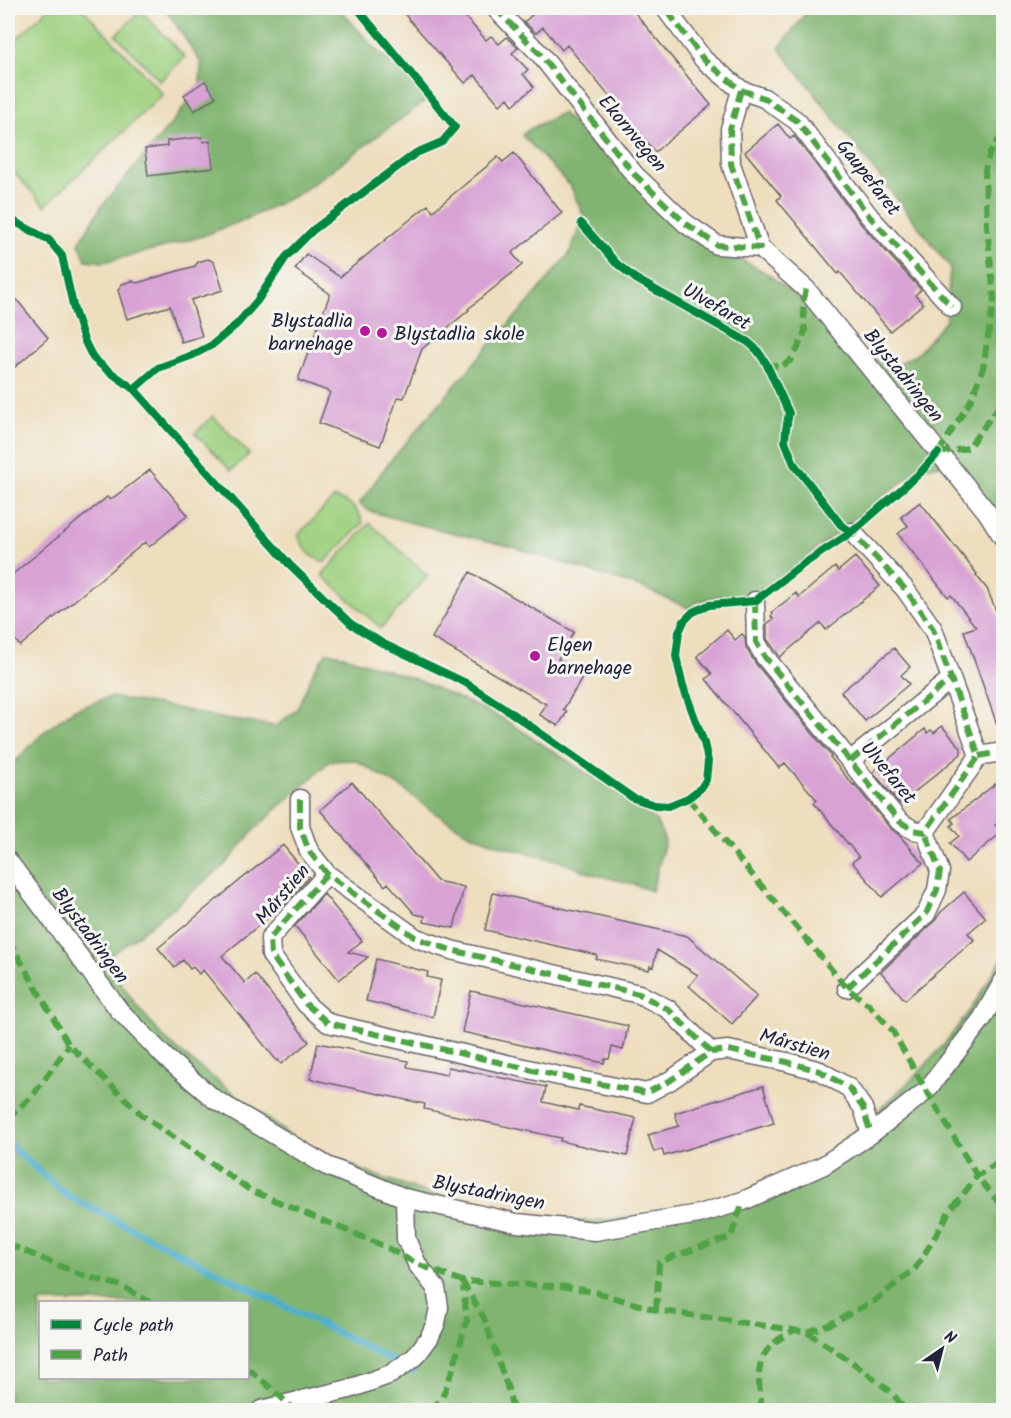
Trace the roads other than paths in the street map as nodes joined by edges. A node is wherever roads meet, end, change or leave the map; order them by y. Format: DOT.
graph roads {
  1 [pos="495,8"];
  2 [pos="665,8"];
  3 [pos="741,90"];
  4 [pos="760,248"];
  5 [pos="952,307"];
  6 [pos="852,532"];
  7 [pos="1004,539"];
  8 [pos="755,601"];
  9 [pos="951,679"];
  10 [pos="1004,754"];
  11 [pos="979,756"];
  12 [pos="850,761"];
  13 [pos="300,799"];
  14 [pos="925,832"];
  15 [pos="8,861"];
  16 [pos="327,874"];
  17 [pos="1004,980"];
  18 [pos="847,988"];
  19 [pos="711,1052"];
  20 [pos="871,1134"];
  21 [pos="405,1198"];
  22 [pos="261,1410"];
  1 -- 4 [label="street, Ekornvegen"];
  2 -- 3 [label="street, Gaupefaret"];
  3 -- 4 [label="street"];
  3 -- 5 [label="street, Gaupefaret"];
  4 -- 7 [label="street, Blystadringen"];
  6 -- 9 [label="street"];
  8 -- 12 [label="street, Ulvefaret"];
  9 -- 11 [label="street"];
  9 -- 12 [label="street"];
  10 -- 11 [label="street"];
  11 -- 14 [label="street, Ulvefaret"];
  12 -- 14 [label="street, Ulvefaret"];
  13 -- 16 [label="street"];
  14 -- 18 [label="street"];
  15 -- 21 [label="street, Blystadringen"];
  16 -- 19 [label="street, Mårstien"];
  16 -- 19 [label="street, Mårstien"];
  17 -- 20 [label="street, Blystadringen"];
  19 -- 20 [label="street, Mårstien"];
  20 -- 21 [label="street, Blystadringen"];
  21 -- 22 [label="street"];
}
